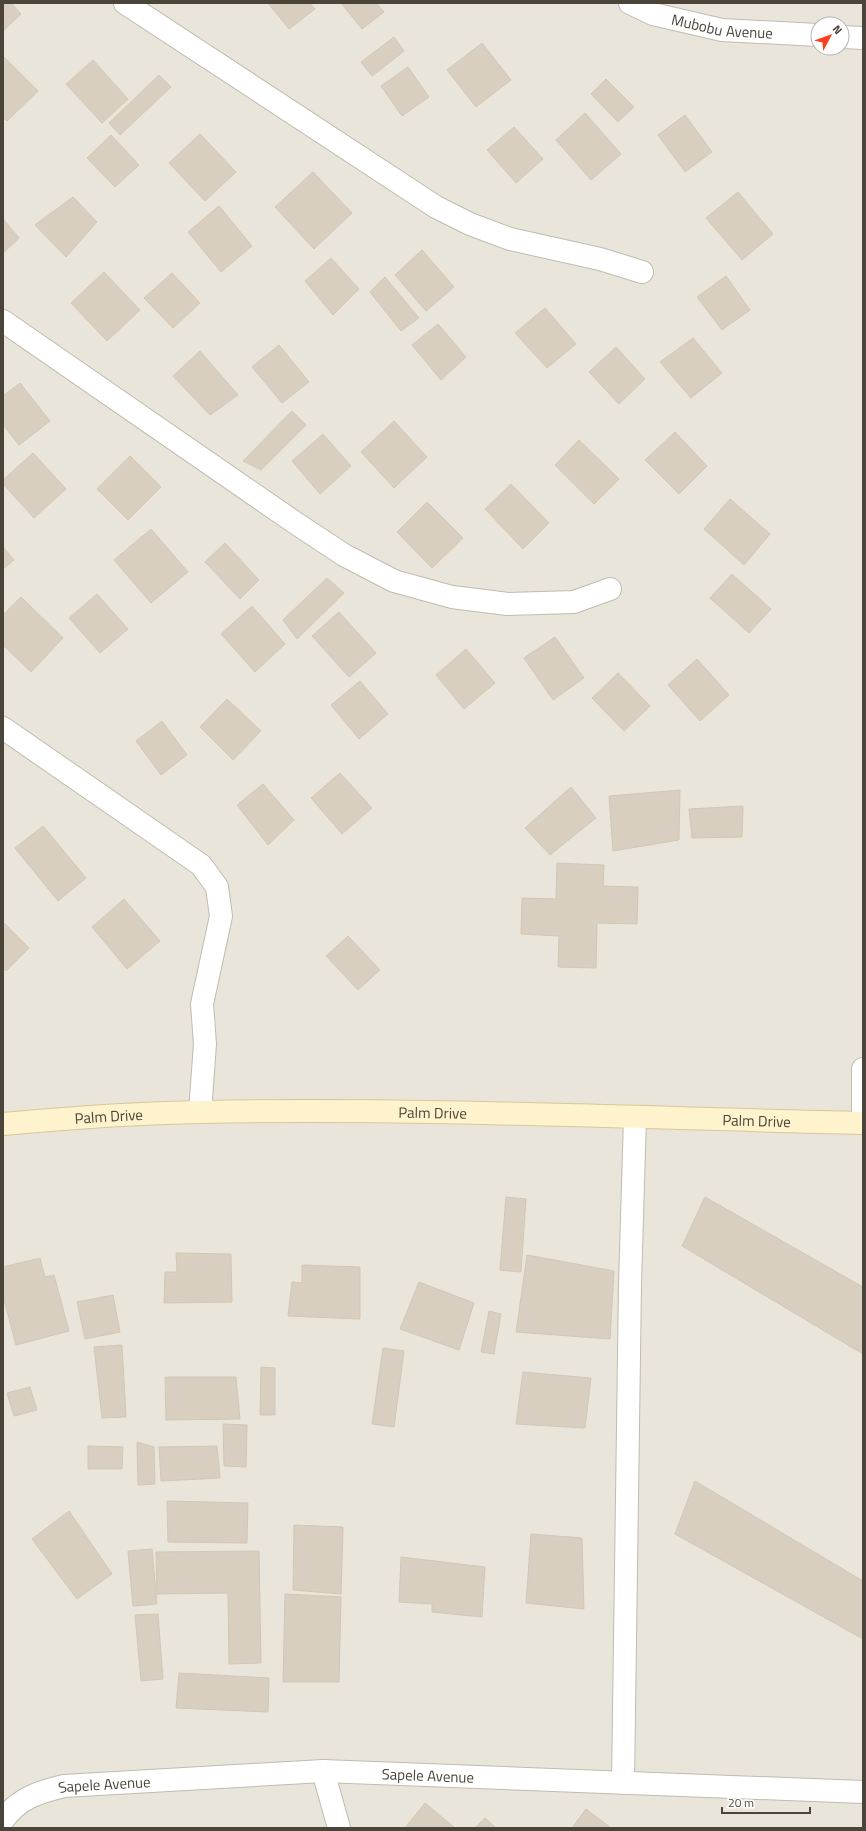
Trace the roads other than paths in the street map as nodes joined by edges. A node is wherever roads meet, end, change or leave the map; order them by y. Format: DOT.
graph roads {
  1 [pos="125,3"];
  2 [pos="630,3"];
  3 [pos="810,35"];
  4 [pos="850,37"];
  5 [pos="863,38"];
  6 [pos="642,272"];
  7 [pos="3,321"];
  8 [pos="610,589"];
  9 [pos="3,728"];
  10 [pos="863,1070"];
  11 [pos="200,1112"];
  12 [pos="636,1118"];
  13 [pos="863,1123"];
  14 [pos="3,1124"];
  15 [pos="323,1771"];
  16 [pos="623,1782"];
  17 [pos="863,1792"];
  18 [pos="3,1820"];
  19 [pos="340,1828"];
  1 -- 6 [label="street"];
  2 -- 3 [label="street, Mubobu Avenue"];
  4 -- 5 [label="street"];
  7 -- 8 [label="street"];
  9 -- 11 [label="street"];
  10 -- 13 [label="street"];
  11 -- 12 [label="street, Palm Drive"];
  11 -- 14 [label="street, Palm Drive"];
  12 -- 13 [label="street, Palm Drive"];
  12 -- 16 [label="street"];
  15 -- 16 [label="street, Sapele Avenue"];
  15 -- 18 [label="street, Sapele Avenue"];
  15 -- 19 [label="street"];
  16 -- 17 [label="street, Sapele Avenue"];
}
